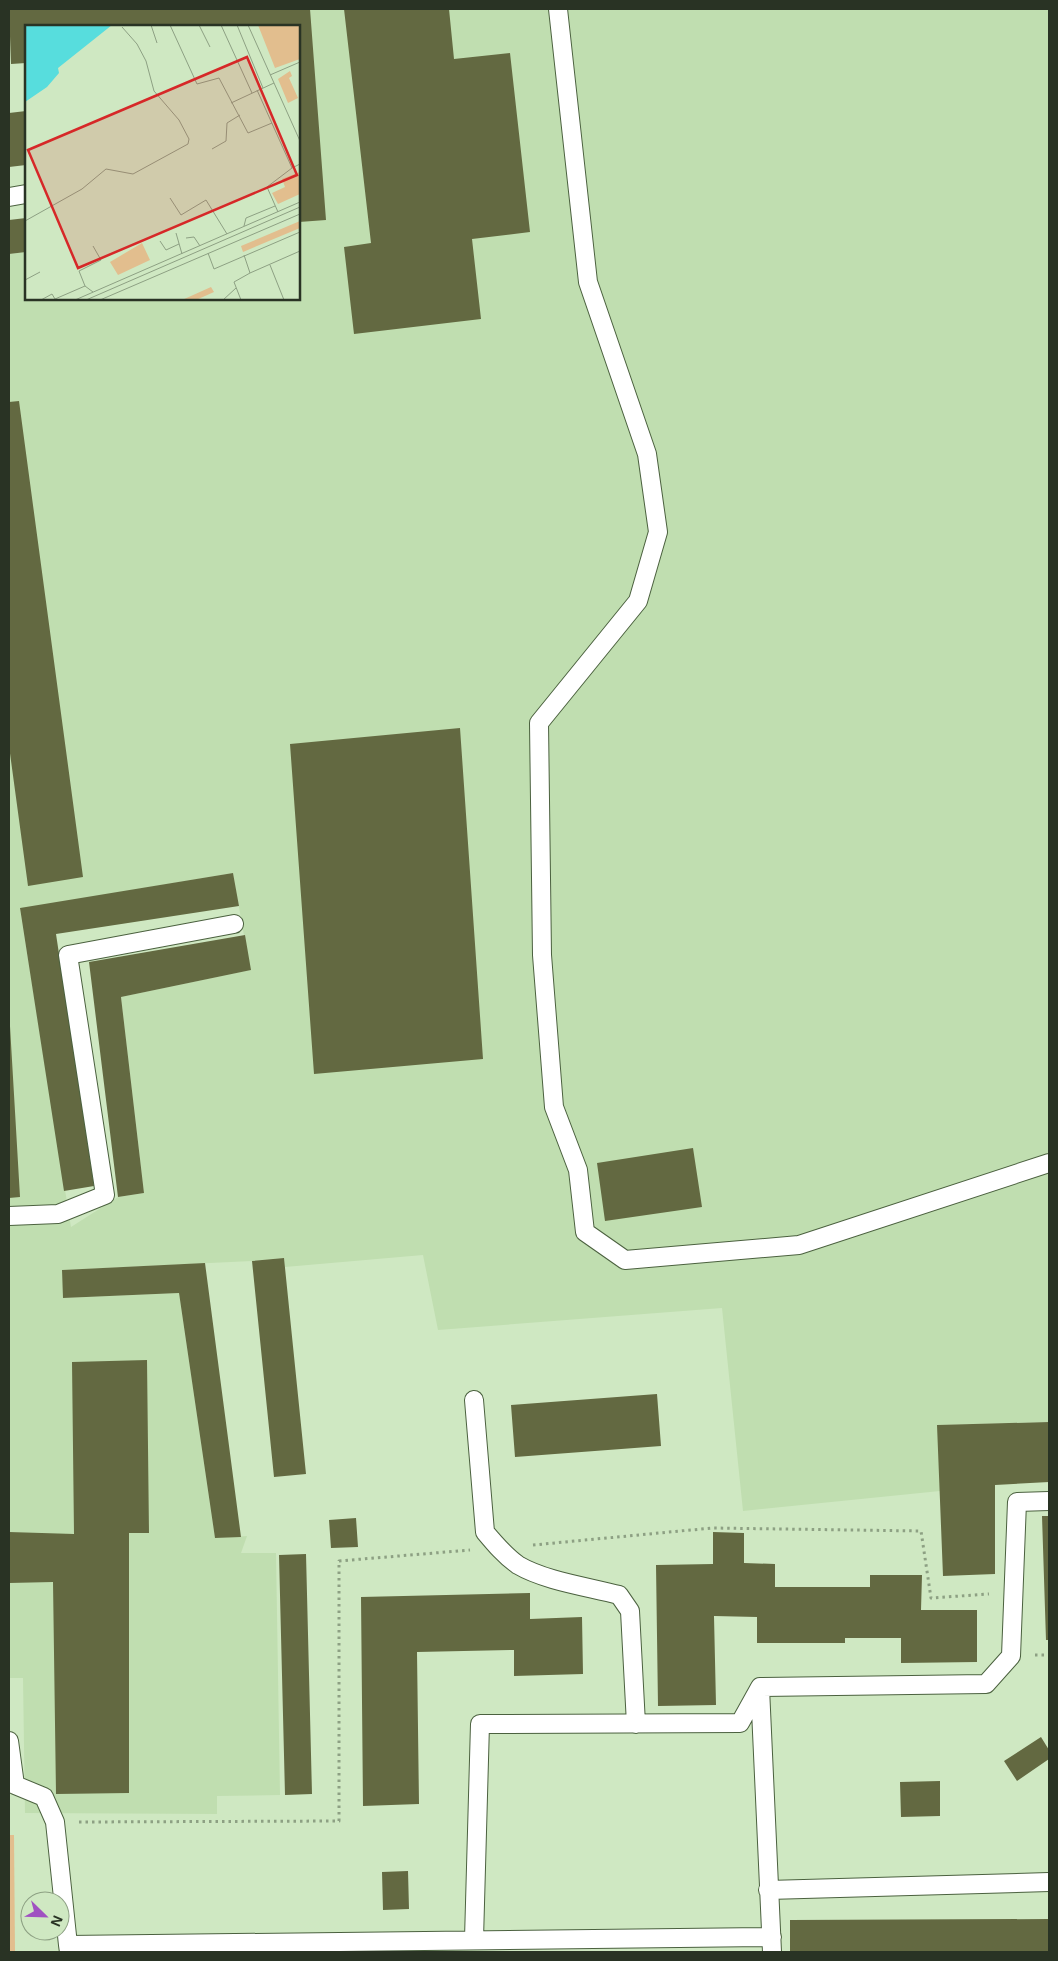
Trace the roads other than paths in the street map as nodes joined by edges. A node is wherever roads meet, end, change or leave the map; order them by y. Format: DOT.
graph roads {
  1 [pos="558,9"];
  2 [pos="25,194"];
  3 [pos="9,197"];
  4 [pos="234,924"];
  5 [pos="1049,1163"];
  6 [pos="9,1216"];
  7 [pos="474,1400"];
  8 [pos="1049,1501"];
  9 [pos="760,1687"];
  10 [pos="636,1724"];
  11 [pos="9,1741"];
  12 [pos="1049,1882"];
  13 [pos="768,1890"];
  14 [pos="474,1939"];
  15 [pos="772,1945"];
  16 [pos="69,1948"];
  1 -- 5 [label="lane"];
  2 -- 3 [label="lane"];
  4 -- 6 [label="lane"];
  7 -- 10 [label="lane"];
  8 -- 9 [label="lane"];
  9 -- 10 [label="lane"];
  9 -- 13 [label="lane"];
  10 -- 14 [label="lane"];
  11 -- 16 [label="lane"];
  12 -- 13 [label="lane"];
  13 -- 15 [label="lane"];
  14 -- 15 [label="lane"];
  14 -- 16 [label="lane"];
}
